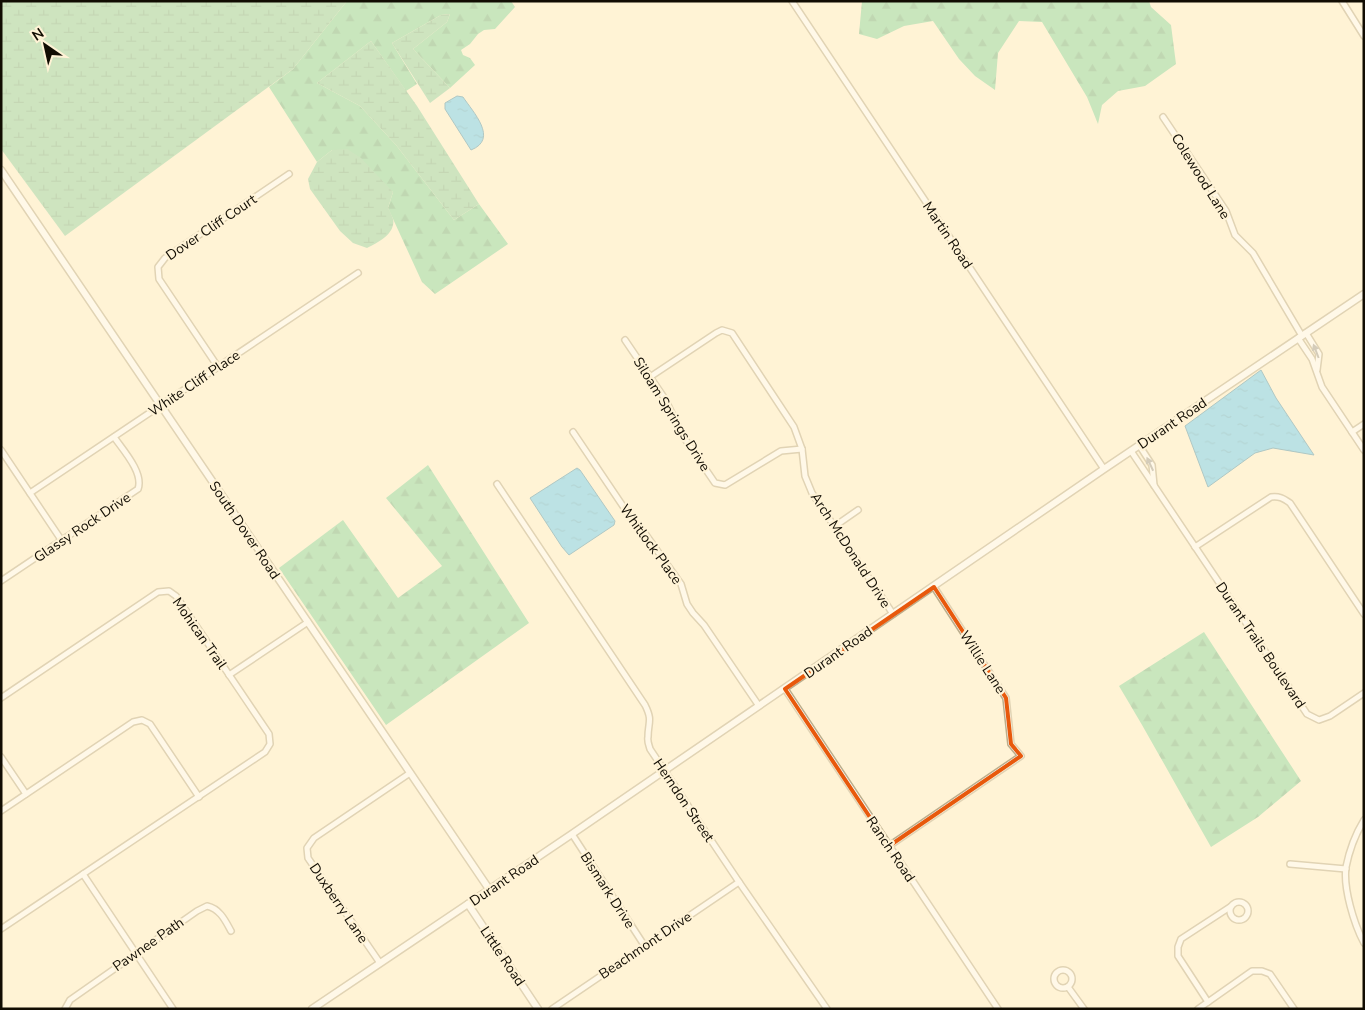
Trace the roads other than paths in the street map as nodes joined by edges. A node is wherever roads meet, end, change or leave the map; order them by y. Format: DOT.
graph roads {
  1 [pos="792,1"];
  2 [pos="1342,1"];
  3 [pos="1364,36"];
  4 [pos="1163,117"];
  5 [pos="2,174"];
  6 [pos="289,174"];
  7 [pos="358,274"];
  8 [pos="1364,294"];
  9 [pos="1302,336"];
  10 [pos="625,340"];
  11 [pos="218,367"];
  12 [pos="1317,371"];
  13 [pos="650,377"];
  14 [pos="160,406"];
  15 [pos="1364,424"];
  16 [pos="572,432"];
  17 [pos="1352,432"];
  18 [pos="114,437"];
  19 [pos="1139,445"];
  20 [pos="802,449"];
  21 [pos="1,450"];
  22 [pos="1364,450"];
  23 [pos="1131,451"];
  24 [pos="1104,469"];
  25 [pos="497,484"];
  26 [pos="1154,485"];
  27 [pos="30,493"];
  28 [pos="858,510"];
  29 [pos="834,526"];
  30 [pos="62,541"];
  31 [pos="1196,547"];
  32 [pos="1,581"];
  33 [pos="934,587"];
  34 [pos="893,614"];
  35 [pos="1364,614"];
  36 [pos="308,622"];
  37 [pos="230,675"];
  38 [pos="785,689"];
  39 [pos="1364,693"];
  40 [pos="1,698"];
  41 [pos="760,706"];
  42 [pos="1,757"];
  43 [pos="664,770"];
  44 [pos="410,773"];
  45 [pos="26,794"];
  46 [pos="199,796"];
  47 [pos="1,811"];
  48 [pos="1364,820"];
  49 [pos="572,834"];
  50 [pos="889,846"];
  51 [pos="1290,864"];
  52 [pos="1346,868"];
  53 [pos="83,874"];
  54 [pos="739,882"];
  55 [pos="489,890"];
  56 [pos="468,904"];
  57 [pos="1230,907"];
  58 [pos="1,929"];
  59 [pos="231,931"];
  60 [pos="1364,943"];
  61 [pos="644,945"];
  62 [pos="136,952"];
  63 [pos="380,963"];
  64 [pos="1068,986"];
  65 [pos="1208,1002"];
  66 [pos="65,1009"];
  67 [pos="173,1009"];
  68 [pos="312,1009"];
  69 [pos="538,1009"];
  70 [pos="552,1009"];
  71 [pos="827,1009"];
  72 [pos="998,1009"];
  73 [pos="1084,1009"];
  74 [pos="1198,1009"];
  75 [pos="1294,1009"];
  1 -- 24 [label="street, Martin Road"];
  2 -- 3 [label="street"];
  4 -- 9 [label="street, Colewood Lane"];
  5 -- 14 [label="street, South Dover Road"];
  6 -- 11 [label="street, Dover Cliff Court"];
  7 -- 11 [label="street, White Cliff Place"];
  8 -- 9 [label="street, Durant Road"];
  9 -- 12 [label="street, Colewood Lane"];
  12 -- 9 [label="street, Colewood Lane, one-way"];
  9 -- 19 [label="street, Durant Road"];
  10 -- 13 [label="street, Siloam Springs Drive"];
  11 -- 14 [label="street, White Cliff Place"];
  12 -- 17 [label="street, Colewood Lane"];
  13 -- 20 [label="street, Siloam Springs Drive"];
  13 -- 20 [label="street, Arch McDonald Drive"];
  14 -- 18 [label="street, White Cliff Place"];
  14 -- 36 [label="street, South Dover Road"];
  15 -- 17 [label="street"];
  16 -- 41 [label="street, Whitlock Place"];
  17 -- 22 [label="street, Colewood Lane"];
  18 -- 27 [label="street, White Cliff Place"];
  18 -- 30 [label="street, Glassy Rock Drive"];
  19 -- 23 [label="street, Durant Road"];
  26 -- 19 [label="street, one-way"];
  20 -- 29 [label="street, Arch McDonald Drive"];
  21 -- 27 [label="street"];
  23 -- 24 [label="street, Durant Road"];
  23 -- 26 [label="street, Durant Trails Boulevard"];
  24 -- 33 [label="street, Durant Road"];
  25 -- 43 [label="street, Herndon Street"];
  26 -- 31 [label="street, Durant Trails Boulevard"];
  27 -- 30 [label="street"];
  28 -- 29 [label="street"];
  29 -- 34 [label="street, Arch McDonald Drive"];
  30 -- 32 [label="street, Glassy Rock Drive"];
  31 -- 35 [label="street"];
  31 -- 39 [label="street, Durant Trails Boulevard"];
  33 -- 34 [label="street, Durant Road"];
  33 -- 50 [label="street, Willie Lane"];
  34 -- 38 [label="street, Durant Road"];
  36 -- 37 [label="street"];
  36 -- 44 [label="street, South Dover Road"];
  37 -- 40 [label="street, Mohican Trail"];
  37 -- 46 [label="street, Mohican Trail"];
  38 -- 41 [label="street, Durant Road"];
  38 -- 50 [label="street, Ranch Road"];
  41 -- 43 [label="street, Durant Road"];
  42 -- 45 [label="street"];
  43 -- 49 [label="street, Durant Road"];
  43 -- 54 [label="street, Herndon Street"];
  44 -- 55 [label="street, South Dover Road"];
  44 -- 63 [label="street, Duxberry Lane"];
  45 -- 46 [label="street"];
  45 -- 47 [label="street"];
  46 -- 53 [label="street, Mohican Trail"];
  48 -- 52 [label="street"];
  49 -- 55 [label="street, Durant Road"];
  49 -- 61 [label="street, Bismark Drive"];
  50 -- 72 [label="street, Ranch Road"];
  51 -- 52 [label="street"];
  52 -- 60 [label="street"];
  53 -- 58 [label="street, Mohican Trail"];
  53 -- 62 [label="street"];
  54 -- 61 [label="street, Beachmont Drive"];
  54 -- 71 [label="street, Herndon Street"];
  55 -- 56 [label="street, Durant Road"];
  56 -- 63 [label="street, Durant Road"];
  56 -- 69 [label="street, Little Road"];
  57 -- 65 [label="street"];
  59 -- 62 [label="street, Pawnee Path"];
  61 -- 70 [label="street, Beachmont Drive"];
  62 -- 66 [label="street, Pawnee Path"];
  62 -- 67 [label="street"];
  63 -- 68 [label="street, Durant Road"];
  64 -- 73 [label="street"];
  65 -- 74 [label="street"];
  65 -- 75 [label="street"];
}
